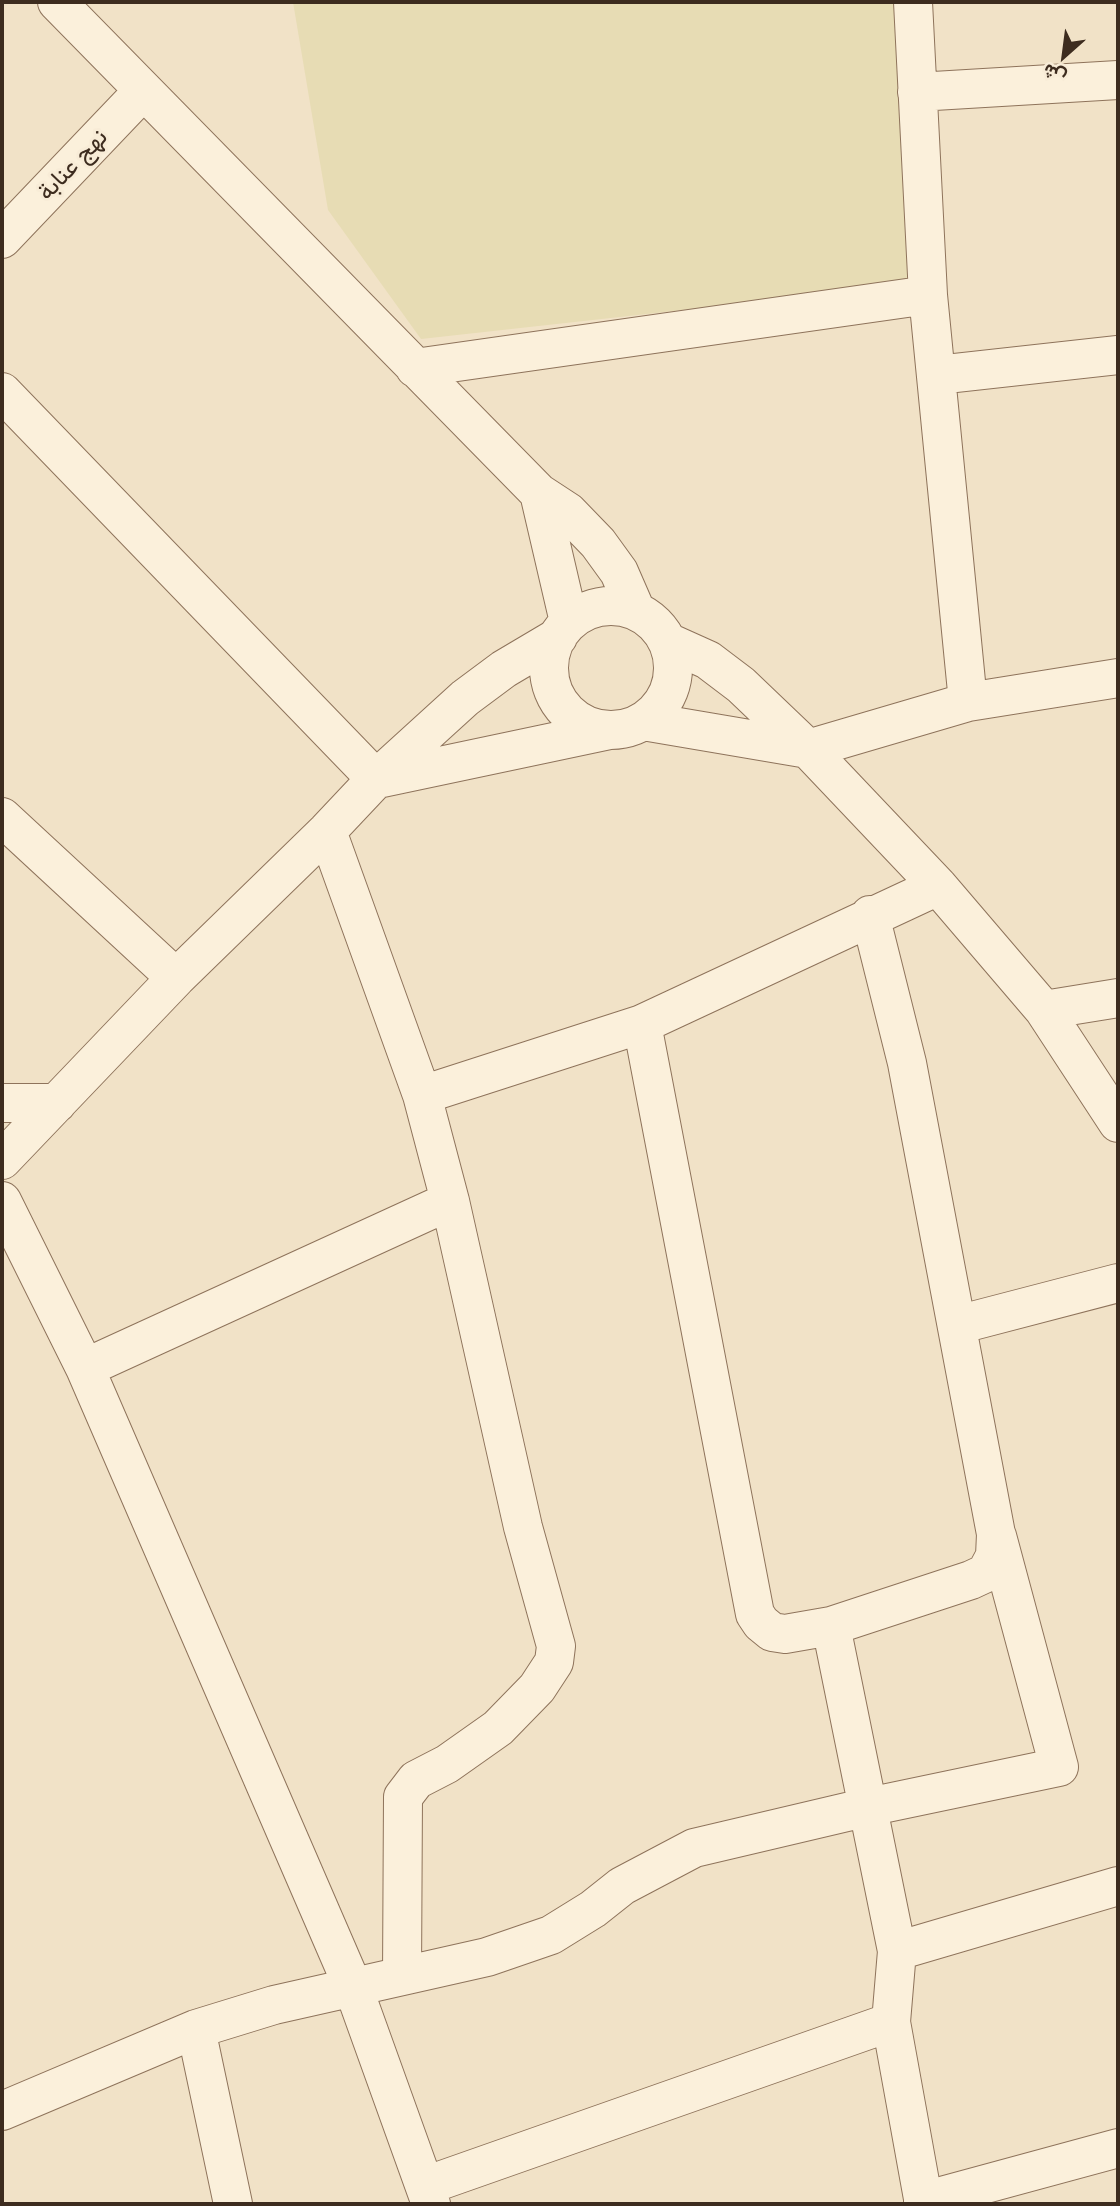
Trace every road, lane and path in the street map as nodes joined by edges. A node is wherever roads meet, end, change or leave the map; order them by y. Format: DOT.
graph roads {
  1 [pos="57,2"];
  2 [pos="913,2"];
  3 [pos="1118,80"];
  4 [pos="143,92"];
  5 [pos="917,92"];
  6 [pos="2,239"];
  7 [pos="928,295"];
  8 [pos="1118,355"];
  9 [pos="415,368"];
  10 [pos="937,375"];
  11 [pos="2,392"];
  12 [pos="540,493"];
  13 [pos="636,611"];
  14 [pos="563,630"];
  15 [pos="668,642"];
  16 [pos="1118,678"];
  17 [pos="968,702"];
  18 [pos="628,726"];
  19 [pos="808,749"];
  20 [pos="376,779"];
  21 [pos="2,817"];
  22 [pos="327,831"];
  23 [pos="938,886"];
  24 [pos="870,915"];
  25 [pos="176,978"];
  26 [pos="1118,998"];
  27 [pos="1044,1010"];
  28 [pos="642,1024"];
  29 [pos="422,1095"];
  30 [pos="2,1103"];
  31 [pos="57,1103"];
  32 [pos="1118,1124"];
  33 [pos="2,1160"];
  34 [pos="2,1201"];
  35 [pos="450,1201"];
  36 [pos="1118,1283"];
  37 [pos="957,1325"];
  38 [pos="85,1368"];
  39 [pos="996,1534"];
  40 [pos="831,1626"];
  41 [pos="868,1807"];
  42 [pos="1118,1886"];
  43 [pos="897,1951"];
  44 [pos="402,1976"];
  45 [pos="353,1987"];
  46 [pos="891,2022"];
  47 [pos="196,2029"];
  48 [pos="2,2111"];
  49 [pos="1118,2148"];
  50 [pos="428,2195"];
  51 [pos="923,2202"];
  52 [pos="233,2204"];
  1 -- 4 [label="street"];
  2 -- 5 [label="street"];
  3 -- 5 [label="street"];
  4 -- 6 [label="street, نهج عنابة"];
  4 -- 9 [label="street"];
  5 -- 7 [label="street"];
  7 -- 9 [label="street"];
  7 -- 10 [label="street"];
  8 -- 10 [label="street"];
  9 -- 12 [label="street"];
  10 -- 17 [label="street"];
  11 -- 20 [label="street"];
  12 -- 13 [label="street"];
  12 -- 14 [label="street"];
  13 -- 14 [label="street"];
  13 -- 15 [label="street"];
  14 -- 18 [label="street"];
  14 -- 20 [label="street"];
  15 -- 18 [label="street"];
  15 -- 19 [label="street"];
  16 -- 17 [label="street"];
  17 -- 19 [label="street"];
  18 -- 19 [label="street"];
  18 -- 20 [label="street"];
  19 -- 23 [label="street"];
  20 -- 22 [label="street"];
  21 -- 25 [label="street"];
  22 -- 25 [label="street"];
  22 -- 29 [label="street"];
  23 -- 24 [label="street"];
  23 -- 27 [label="street"];
  24 -- 28 [label="street"];
  24 -- 37 [label="street"];
  25 -- 31 [label="street"];
  26 -- 27 [label="street"];
  27 -- 32 [label="street"];
  28 -- 29 [label="street"];
  28 -- 40 [label="street"];
  29 -- 35 [label="street"];
  30 -- 31 [label="street"];
  31 -- 33 [label="street"];
  34 -- 38 [label="street"];
  35 -- 38 [label="street"];
  35 -- 44 [label="street"];
  36 -- 37 [label="street"];
  37 -- 39 [label="street"];
  38 -- 45 [label="street"];
  39 -- 40 [label="street"];
  39 -- 41 [label="street"];
  40 -- 41 [label="street"];
  41 -- 43 [label="street"];
  41 -- 44 [label="street"];
  42 -- 43 [label="street"];
  43 -- 46 [label="street"];
  44 -- 45 [label="street"];
  45 -- 47 [label="street"];
  45 -- 50 [label="street"];
  46 -- 50 [label="street"];
  46 -- 51 [label="street"];
  47 -- 48 [label="street"];
  47 -- 52 [label="street"];
  49 -- 51 [label="street"];
}
